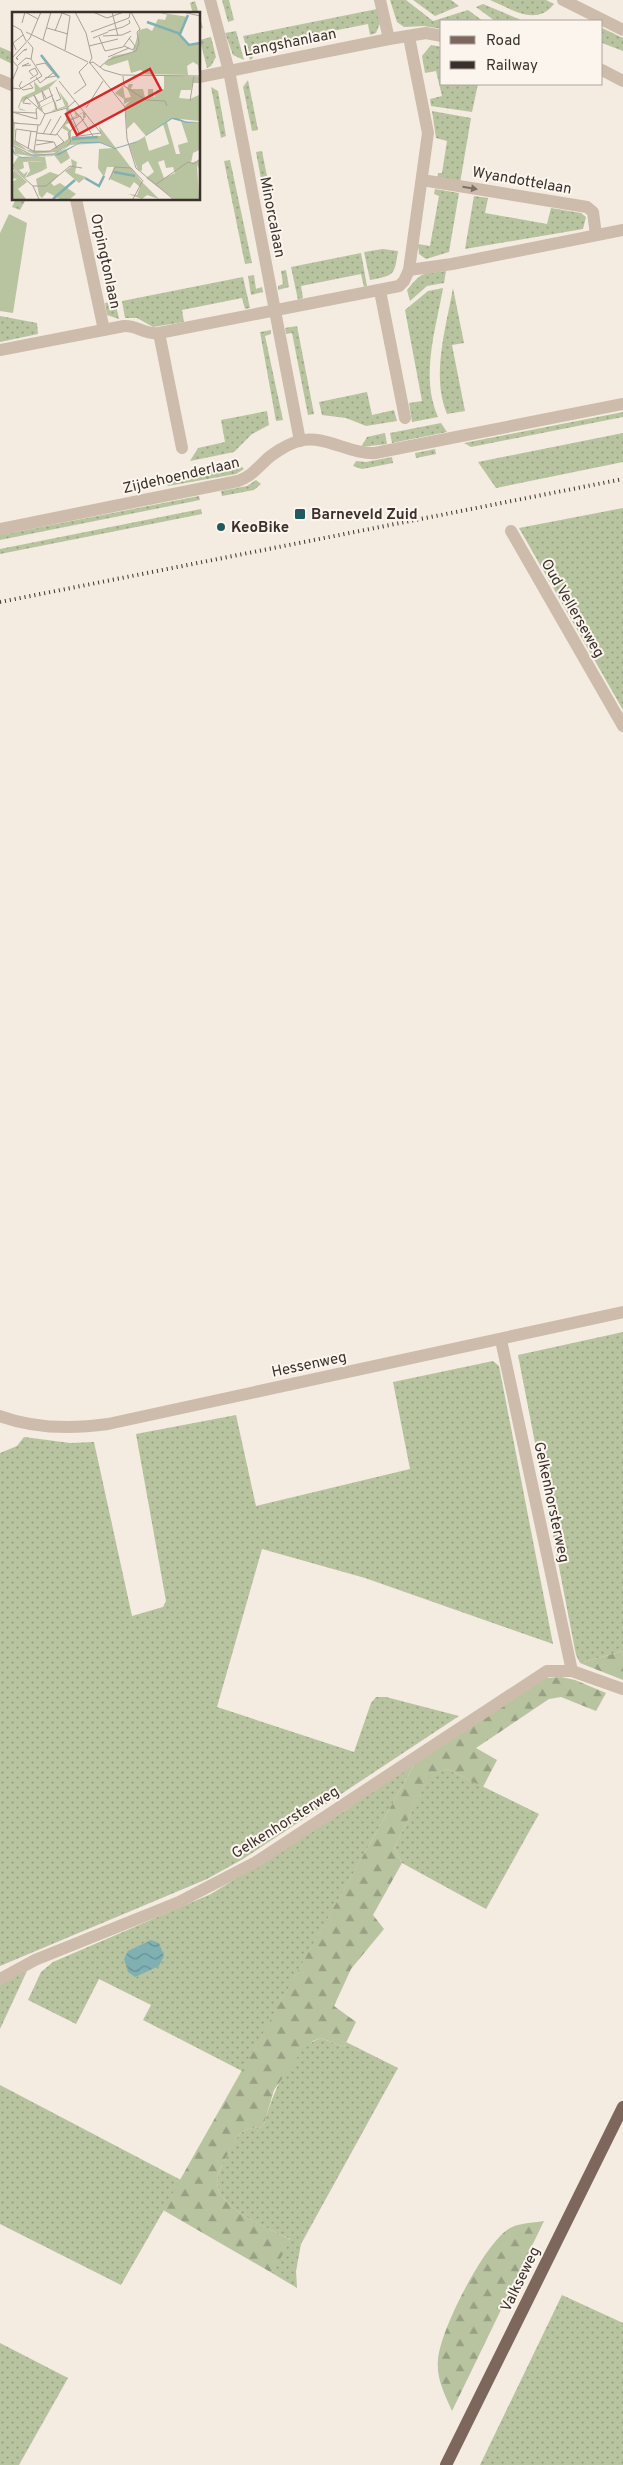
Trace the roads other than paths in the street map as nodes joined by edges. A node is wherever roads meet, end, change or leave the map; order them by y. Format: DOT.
graph roads {
  1 [pos="210,0"];
  2 [pos="380,0"];
  3 [pos="564,0"];
  4 [pos="623,30"];
  5 [pos="440,36"];
  6 [pos="408,37"];
  7 [pos="389,38"];
  8 [pos="228,71"];
  9 [pos="603,71"];
  10 [pos="200,77"];
  11 [pos="0,80"];
  12 [pos="623,81"];
  13 [pos="12,85"];
  14 [pos="422,180"];
  15 [pos="76,200"];
  16 [pos="623,230"];
  17 [pos="596,235"];
  18 [pos="409,270"];
  19 [pos="380,291"];
  20 [pos="274,310"];
  21 [pos="104,330"];
  22 [pos="159,333"];
  23 [pos="0,350"];
  24 [pos="623,404"];
  25 [pos="405,418"];
  26 [pos="300,441"];
  27 [pos="182,448"];
  28 [pos="0,529"];
  29 [pos="511,531"];
  30 [pos="623,726"];
  31 [pos="623,1312"];
  32 [pos="501,1340"];
  33 [pos="0,1416"];
  34 [pos="572,1671"];
  35 [pos="623,1689"];
  36 [pos="0,1979"];
  37 [pos="623,2107"];
  38 [pos="446,2465"];
  1 -- 8 [label="street, Minorcalaan"];
  2 -- 7 [label="street"];
  3 -- 4 [label="street"];
  5 -- 6 [label="street, Langshanlaan"];
  6 -- 7 [label="street, Langshanlaan"];
  6 -- 14 [label="street"];
  7 -- 8 [label="street, Langshanlaan"];
  8 -- 10 [label="street, Langshanlaan"];
  8 -- 20 [label="street, Minorcalaan"];
  9 -- 12 [label="street"];
  11 -- 13 [label="street"];
  14 -- 17 [label="street, Wyandottelaan, one-way"];
  14 -- 18 [label="street"];
  15 -- 21 [label="street, Orpingtonlaan"];
  16 -- 17 [label="street"];
  17 -- 18 [label="street"];
  18 -- 19 [label="street"];
  19 -- 20 [label="street"];
  19 -- 25 [label="street"];
  20 -- 22 [label="street, Orpingtonlaan"];
  20 -- 26 [label="street, Minorcalaan"];
  21 -- 22 [label="street, Orpingtonlaan"];
  21 -- 23 [label="street, Orpingtonlaan"];
  22 -- 27 [label="street"];
  24 -- 26 [label="street"];
  26 -- 28 [label="street, Zijdehoenderlaan"];
  29 -- 30 [label="street, Oud Vellerseweg"];
  31 -- 32 [label="street, Hessenweg"];
  32 -- 33 [label="street, Hessenweg"];
  32 -- 34 [label="street, Gelkenhorsterweg"];
  34 -- 35 [label="street, Gelkenhorsterweg"];
  34 -- 36 [label="street, Gelkenhorsterweg"];
  37 -- 38 [label="main road, Valkseweg"];
}
